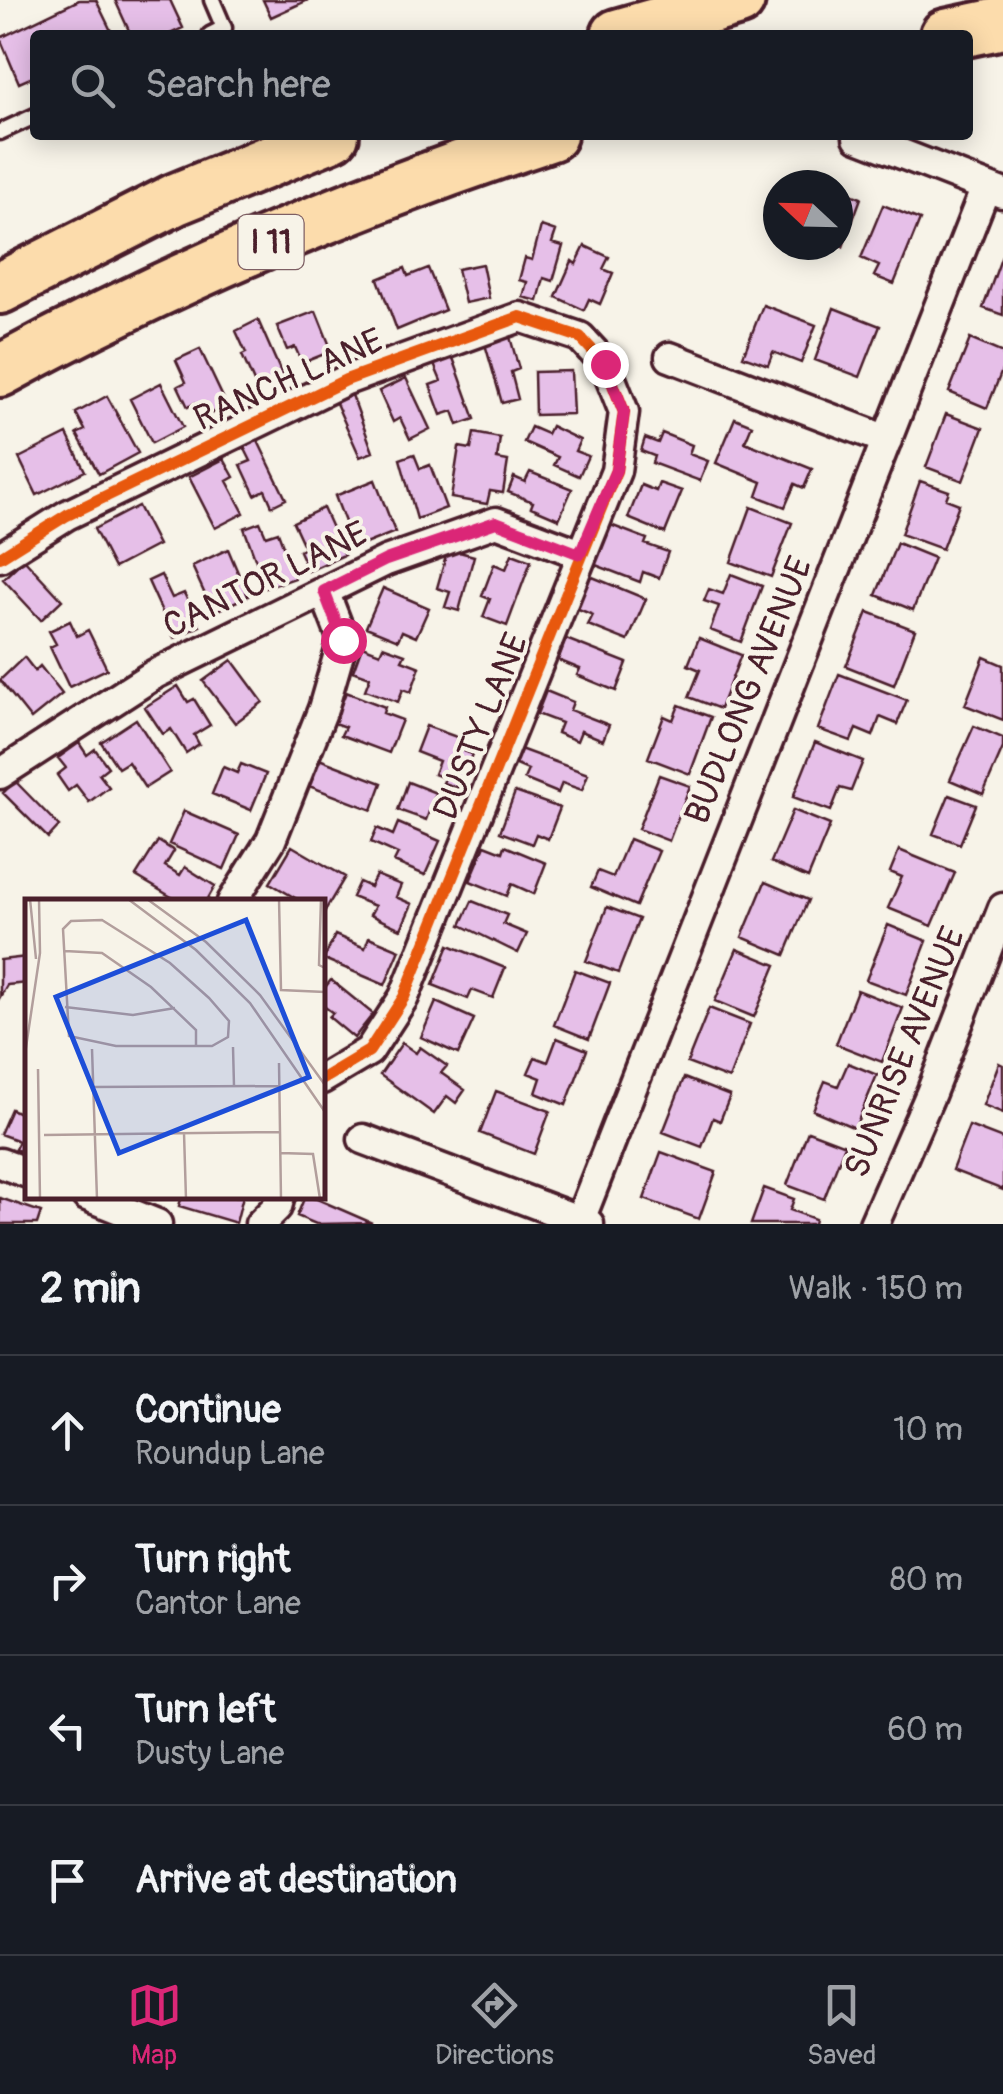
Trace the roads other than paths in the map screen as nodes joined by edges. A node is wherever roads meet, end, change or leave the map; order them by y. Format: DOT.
graph roads {
  1 [pos="212,0"];
  2 [pos="740,0"];
  3 [pos="1003,23"];
  4 [pos="220,30"];
  5 [pos="635,30"];
  6 [pos="970,30"];
  7 [pos="30,118"];
  8 [pos="0,132"];
  9 [pos="321,140"];
  10 [pos="536,140"];
  11 [pos="863,140"];
  12 [pos="995,190"];
  13 [pos="0,288"];
  14 [pos="670,357"];
  15 [pos="605,364"];
  16 [pos="0,370"];
  17 [pos="887,440"];
  18 [pos="580,554"];
  19 [pos="0,558"];
  20 [pos="324,591"];
  21 [pos="0,774"];
  22 [pos="234,899"];
  23 [pos="1003,908"];
  24 [pos="325,1077"];
  25 [pos="364,1139"];
  26 [pos="0,1163"];
  27 [pos="25,1172"];
  28 [pos="94,1199"];
  29 [pos="279,1199"];
  30 [pos="584,1222"];
  31 [pos="157,1224"];
  32 [pos="260,1224"];
  33 [pos="874,1224"];
  1 -- 4 [label="lane"];
  2 -- 5 [label="highway"];
  3 -- 6 [label="highway"];
  7 -- 8 [label="lane"];
  9 -- 13 [label="highway, I 11"];
  10 -- 16 [label="highway, I 11"];
  11 -- 12 [label="street"];
  12 -- 17 [label="street, BUDLONG AVENUE"];
  14 -- 17 [label="street"];
  15 -- 18 [label="street, DUSTY LANE"];
  15 -- 19 [label="street, RANCH LANE"];
  17 -- 30 [label="street, BUDLONG AVENUE"];
  18 -- 20 [label="street, CANTOR LANE"];
  18 -- 24 [label="street, DUSTY LANE"];
  20 -- 21 [label="street, CANTOR LANE"];
  20 -- 22 [label="street"];
  23 -- 33 [label="street, SUNRISE AVENUE"];
  25 -- 30 [label="street"];
  26 -- 27 [label="street"];
  28 -- 31 [label="street"];
  29 -- 32 [label="street"];
}
